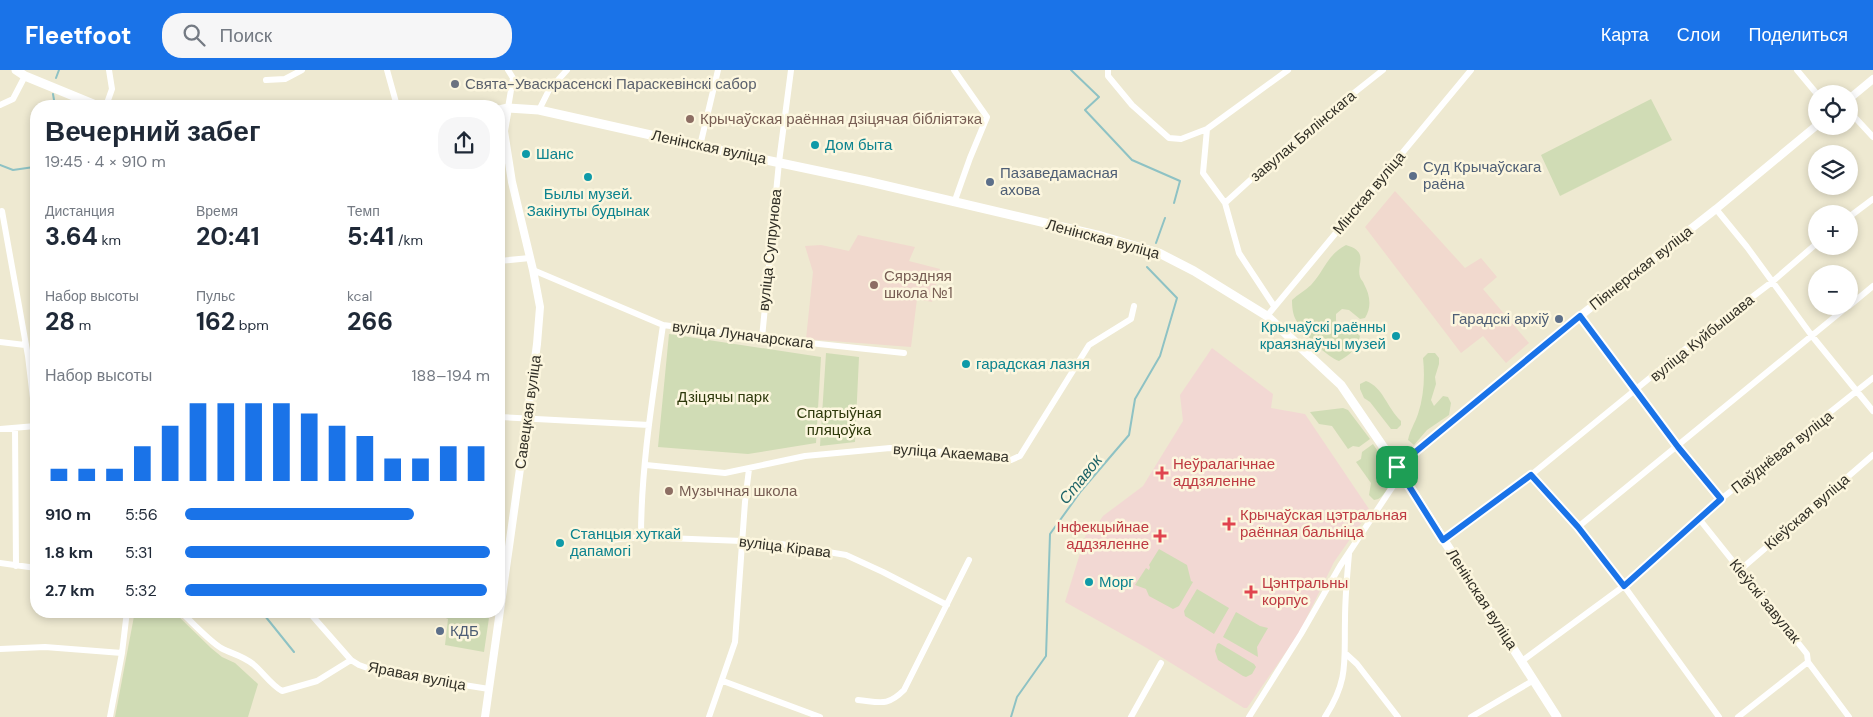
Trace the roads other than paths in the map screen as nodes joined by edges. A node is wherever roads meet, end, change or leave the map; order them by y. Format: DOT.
graph roads {
  1 [pos="16,70"];
  2 [pos="109,70"];
  3 [pos="302,70"];
  4 [pos="387,70"];
  5 [pos="508,70"];
  6 [pos="567,70"];
  7 [pos="718,70"];
  8 [pos="791,70"];
  9 [pos="954,70"];
  10 [pos="1108,70"];
  11 [pos="1288,70"];
  12 [pos="1383,70"];
  13 [pos="1471,70"];
  14 [pos="1797,70"];
  15 [pos="26,76"];
  16 [pos="1873,79"];
  17 [pos="266,80"];
  18 [pos="1810,85"];
  19 [pos="1858,92"];
  20 [pos="84,100"];
  21 [pos="108,100"];
  22 [pos="395,100"];
  23 [pos="505,103"];
  24 [pos="0,105"];
  25 [pos="505,109"];
  26 [pos="539,110"];
  27 [pos="1858,121"];
  28 [pos="1207,129"];
  29 [pos="1808,133"];
  30 [pos="505,137"];
  31 [pos="1873,137"];
  32 [pos="700,146"];
  33 [pos="779,162"];
  34 [pos="1873,199"];
  35 [pos="954,202"];
  36 [pos="1225,202"];
  37 [pos="1716,208"];
  38 [pos="1858,210"];
  39 [pos="2,211"];
  40 [pos="1808,251"];
  41 [pos="530,258"];
  42 [pos="505,260"];
  43 [pos="533,270"];
  44 [pos="1772,282"];
  45 [pos="1873,286"];
  46 [pos="1858,298"];
  47 [pos="1134,306"];
  48 [pos="1274,306"];
  49 [pos="1838,315"];
  50 [pos="1267,316"];
  51 [pos="1580,316"];
  52 [pos="663,325"];
  53 [pos="1812,336"];
  54 [pos="762,338"];
  55 [pos="0,342"];
  56 [pos="25,345"];
  57 [pos="904,353"];
  58 [pos="30,373"];
  59 [pos="1873,378"];
  60 [pos="1636,390"];
  61 [pos="1858,392"];
  62 [pos="1873,411"];
  63 [pos="505,417"];
  64 [pos="528,419"];
  65 [pos="649,425"];
  66 [pos="30,426"];
  67 [pos="15,428"];
  68 [pos="0,429"];
  69 [pos="1678,447"];
  70 [pos="1873,455"];
  71 [pos="646,465"];
  72 [pos="1397,467"];
  73 [pos="749,469"];
  74 [pos="1531,475"];
  75 [pos="1721,499"];
  76 [pos="1700,520"];
  77 [pos="1578,527"];
  78 [pos="641,537"];
  79 [pos="610,540"];
  80 [pos="1443,540"];
  81 [pos="742,541"];
  82 [pos="1349,553"];
  83 [pos="970,560"];
  84 [pos="0,563"];
  85 [pos="16,566"];
  86 [pos="30,567"];
  87 [pos="1740,570"];
  88 [pos="505,578"];
  89 [pos="1624,586"];
  90 [pos="947,605"];
  91 [pos="126,618"];
  92 [pos="188,618"];
  93 [pos="314,618"];
  94 [pos="499,618"];
  95 [pos="0,649"];
  96 [pos="122,653"];
  97 [pos="1345,653"];
  98 [pos="351,660"];
  99 [pos="1522,661"];
  100 [pos="1808,662"];
  101 [pos="1161,663"];
  102 [pos="1534,680"];
  103 [pos="723,681"];
  104 [pos="489,689"];
  105 [pos="858,700"];
  106 [pos="110,717"];
  107 [pos="485,717"];
  108 [pos="709,717"];
  109 [pos="820,717"];
  110 [pos="1131,717"];
  111 [pos="1249,717"];
  112 [pos="1326,717"];
  113 [pos="1398,717"];
  114 [pos="1471,717"];
  115 [pos="1557,717"];
  116 [pos="1719,717"];
  117 [pos="1738,717"];
  118 [pos="1849,717"];
  1 -- 15 [label="main road"];
  2 -- 21 [label="street"];
  3 -- 17 [label="street"];
  4 -- 22 [label="street"];
  5 -- 23 [label="street"];
  6 -- 26 [label="street"];
  7 -- 32 [label="street"];
  8 -- 33 [label="street, вуліца Супрунова"];
  9 -- 35 [label="street"];
  10 -- 28 [label="street"];
  11 -- 28 [label="street"];
  12 -- 36 [label="street, завулак Бялінскага"];
  13 -- 48 [label="street, Мінская вуліца"];
  14 -- 18 [label="street"];
  15 -- 20 [label="main road"];
  15 -- 24 [label="street"];
  16 -- 19 [label="street"];
  25 -- 26 [label="main road, Ленінская вуліца"];
  26 -- 32 [label="main road, Ленінская вуліца"];
  27 -- 31 [label="street"];
  28 -- 36 [label="street"];
  29 -- 37 [label="street, Піянерская вуліца"];
  30 -- 41 [label="street, Савецкая вуліца"];
  32 -- 33 [label="main road, Ленінская вуліца"];
  33 -- 35 [label="main road, Ленінская вуліца"];
  33 -- 54 [label="street, вуліца Супрунова"];
  34 -- 38 [label="street"];
  35 -- 50 [label="main road, Ленінская вуліца"];
  36 -- 48 [label="street"];
  37 -- 44 [label="street"];
  37 -- 51 [label="street, Піянерская вуліца"];
  39 -- 56 [label="street"];
  40 -- 44 [label="street, вуліца Куйбышава"];
  41 -- 42 [label="street"];
  41 -- 43 [label="street, Савецкая вуліца"];
  43 -- 52 [label="street, вуліца Луначарскага"];
  43 -- 64 [label="street, Савецкая вуліца"];
  44 -- 53 [label="street"];
  44 -- 60 [label="street, вуліца Куйбышава"];
  45 -- 46 [label="street"];
  47 -- 73 [label="street, вуліца Акаемава"];
  48 -- 50 [label="street, Мінская вуліца"];
  49 -- 53 [label="street"];
  50 -- 72 [label="main road, Ленінская вуліца"];
  51 -- 60 [label="street"];
  51 -- 72 [label="street, Піянерская вуліца"];
  52 -- 54 [label="street, вуліца Луначарскага"];
  52 -- 65 [label="street"];
  53 -- 61 [label="street"];
  53 -- 69 [label="street"];
  54 -- 57 [label="street, вуліца Луначарскага"];
  55 -- 56 [label="street"];
  56 -- 58 [label="street"];
  59 -- 61 [label="street, Паўднёвая вуліца"];
  60 -- 69 [label="street"];
  60 -- 74 [label="street, вуліца Куйбышава"];
  61 -- 62 [label="street"];
  61 -- 75 [label="street, Паўднёвая вуліца"];
  63 -- 64 [label="street"];
  64 -- 65 [label="street"];
  64 -- 88 [label="street, Савецкая вуліца"];
  65 -- 71 [label="street"];
  66 -- 67 [label="street"];
  67 -- 68 [label="street"];
  67 -- 85 [label="street"];
  69 -- 75 [label="street"];
  69 -- 77 [label="street"];
  70 -- 87 [label="street, Кіеўская вуліца"];
  71 -- 73 [label="street, вуліца Акаемава"];
  71 -- 78 [label="street"];
  72 -- 80 [label="main road, Ленінская вуліца"];
  72 -- 82 [label="street"];
  73 -- 81 [label="street"];
  74 -- 77 [label="street"];
  74 -- 80 [label="street, вуліца Куйбышава"];
  75 -- 76 [label="street, Паўднёвая вуліца"];
  76 -- 87 [label="street, Кіеўскі завулак"];
  76 -- 89 [label="street, Паўднёвая вуліца"];
  77 -- 89 [label="street"];
  78 -- 79 [label="street, вуліца Кірава"];
  78 -- 81 [label="street, вуліца Кірава"];
  80 -- 99 [label="main road, Ленінская вуліца"];
  81 -- 90 [label="street, вуліца Кірава"];
  81 -- 103 [label="street"];
  82 -- 97 [label="street"];
  82 -- 111 [label="street"];
  83 -- 90 [label="street"];
  84 -- 85 [label="street"];
  85 -- 86 [label="street"];
  87 -- 100 [label="street, Кіеўскі завулак"];
  89 -- 99 [label="street, Паўднёвая вуліца"];
  89 -- 116 [label="street"];
  90 -- 105 [label="street"];
  91 -- 96 [label="street"];
  92 -- 98 [label="street"];
  93 -- 98 [label="street, Яравая вуліца"];
  94 -- 104 [label="street, Савецкая вуліца"];
  95 -- 96 [label="street"];
  96 -- 106 [label="street"];
  97 -- 112 [label="street"];
  97 -- 113 [label="street"];
  98 -- 104 [label="street, Яравая вуліца"];
  99 -- 102 [label="main road, Ленінская вуліца"];
  100 -- 117 [label="street"];
  100 -- 118 [label="street, Кіеўскі завулак"];
  101 -- 110 [label="street"];
  102 -- 114 [label="street"];
  102 -- 115 [label="main road, Ленінская вуліца"];
  103 -- 108 [label="street"];
  103 -- 109 [label="street"];
  104 -- 107 [label="street, Савецкая вуліца"];
}
